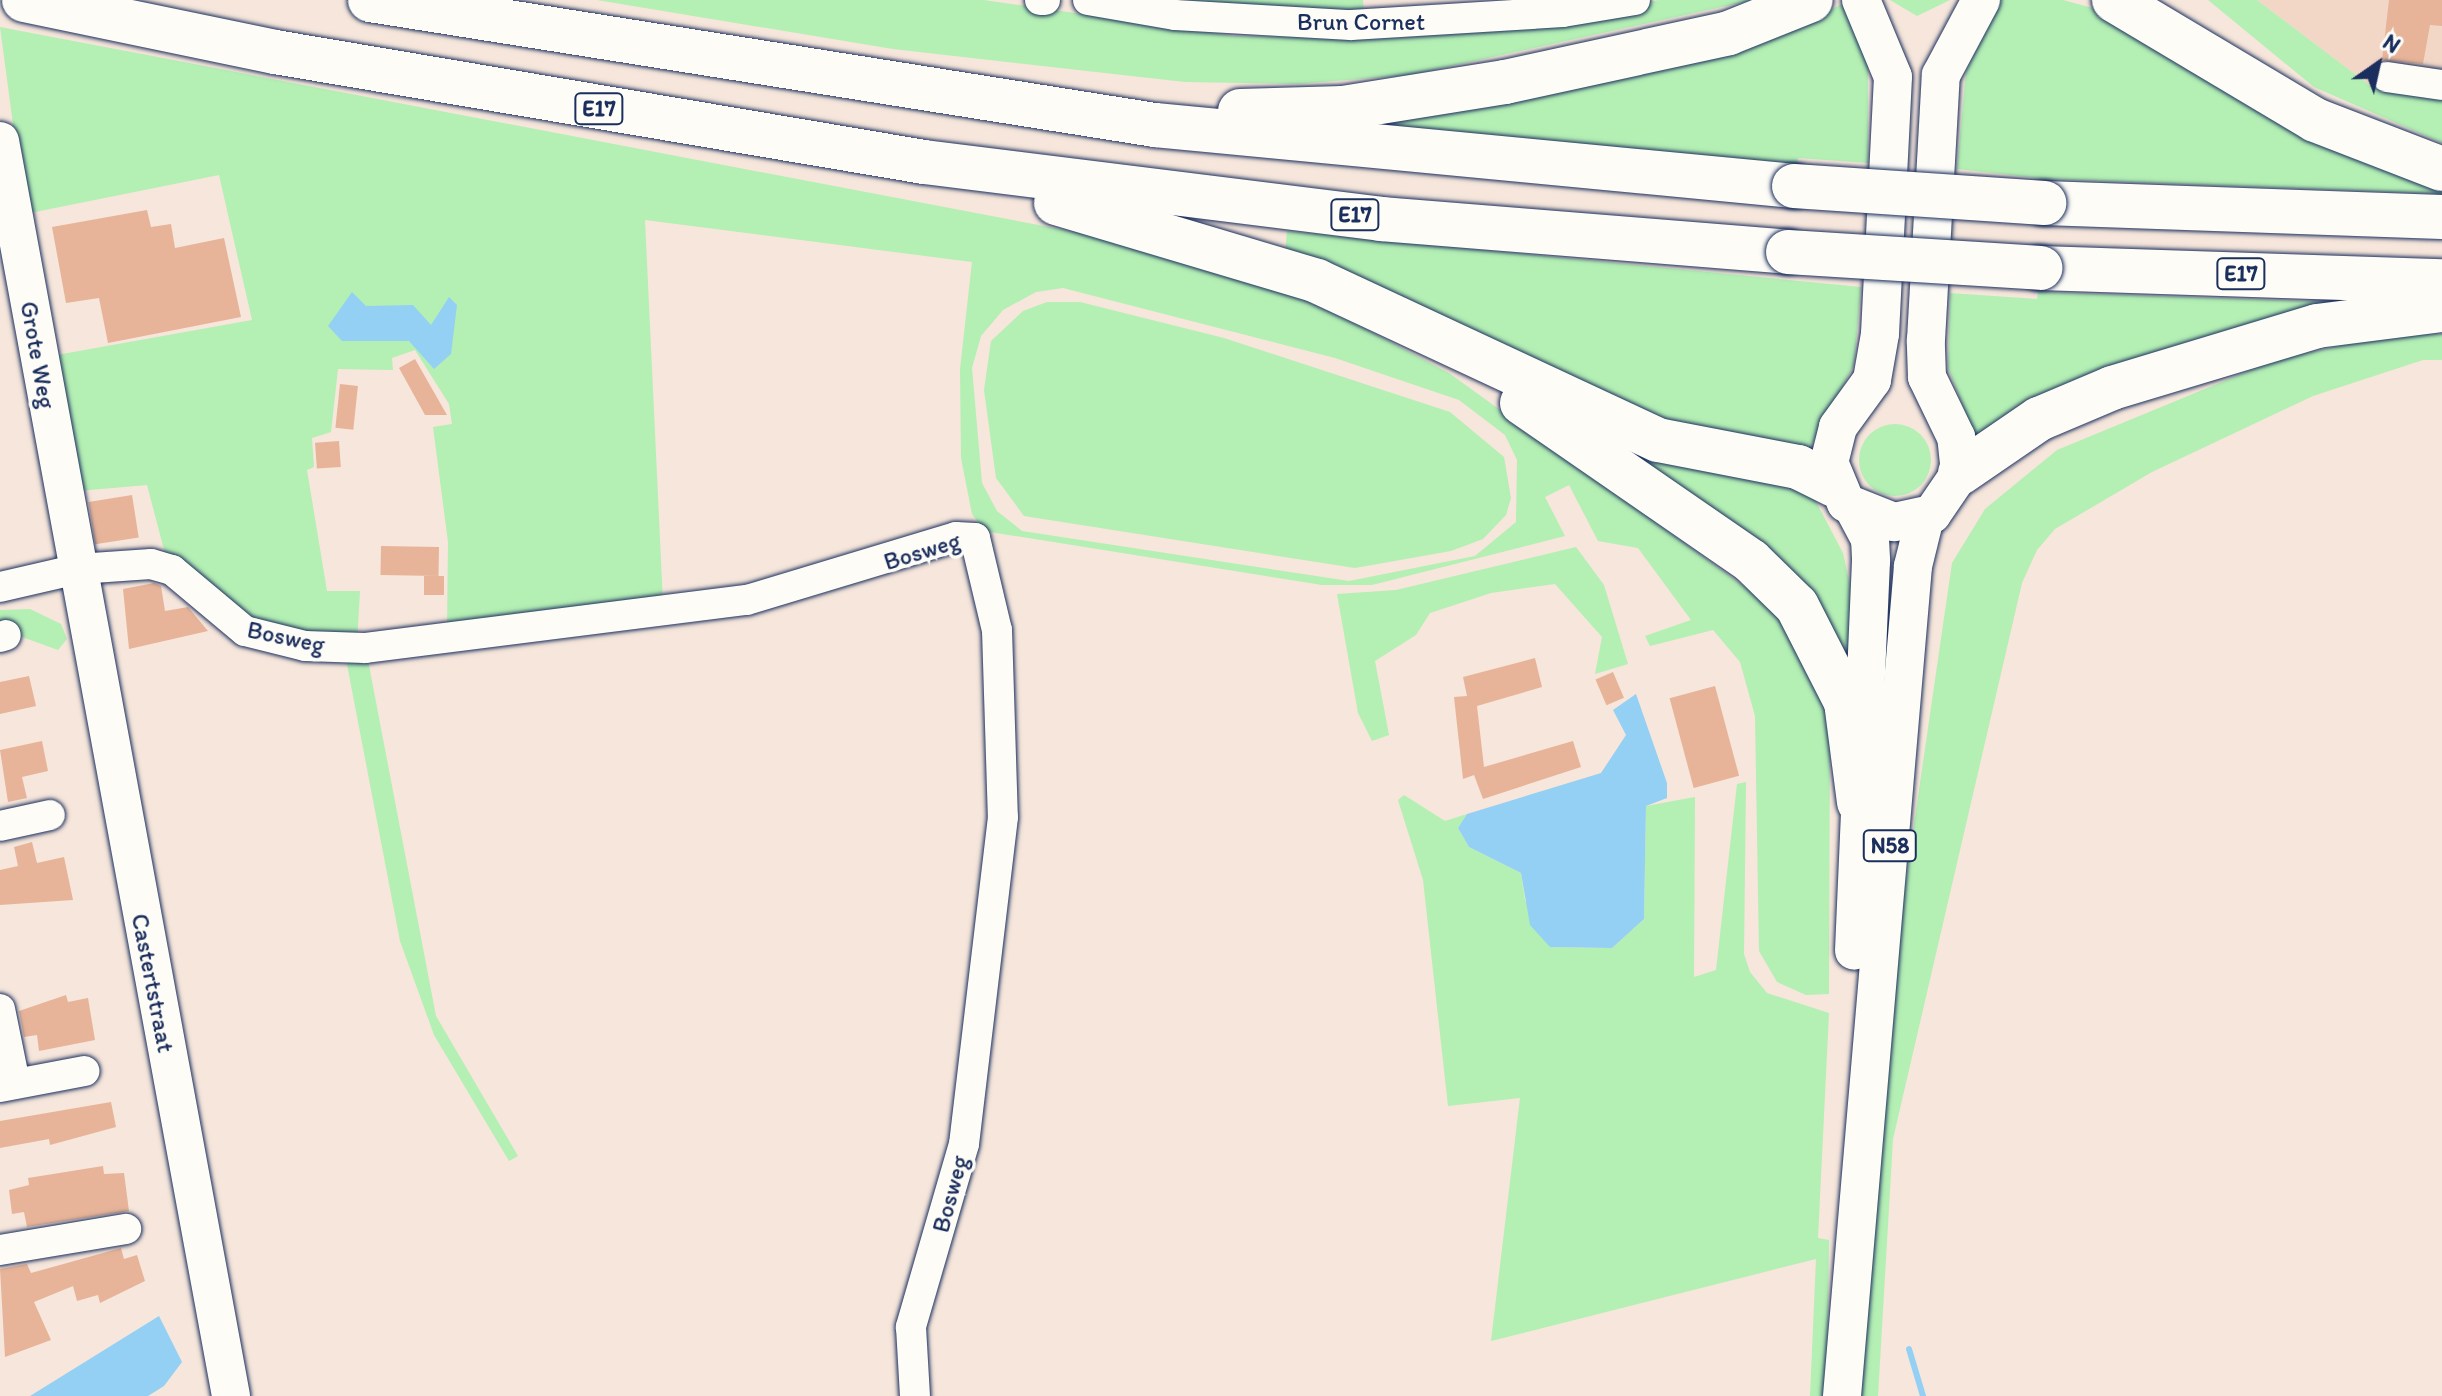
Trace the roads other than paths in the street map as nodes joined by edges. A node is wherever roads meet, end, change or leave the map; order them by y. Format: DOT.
graph roads {
  1 [pos="370,0"];
  2 [pos="1088,0"];
  3 [pos="1635,0"];
  4 [pos="1811,0"];
  5 [pos="1861,0"];
  6 [pos="1981,0"];
  7 [pos="2114,0"];
  8 [pos="2160,0"];
  9 [pos="36,2"];
  10 [pos="2387,77"];
  11 [pos="2252,78"];
  12 [pos="2442,85"];
  13 [pos="1155,125"];
  14 [pos="0,141"];
  15 [pos="924,162"];
  16 [pos="2442,169"];
  17 [pos="2442,217"];
  18 [pos="2442,281"];
  19 [pos="2442,310"];
  20 [pos="1410,327"];
  21 [pos="1960,473"];
  22 [pos="1843,496"];
  23 [pos="1925,517"];
  24 [pos="78,569"];
  25 [pos="0,587"];
  26 [pos="1859,802"];
  27 [pos="50,815"];
  28 [pos="0,826"];
  29 [pos="0,1009"];
  30 [pos="85,1071"];
  31 [pos="7,1085"];
  32 [pos="1856,1176"];
  33 [pos="126,1229"];
  34 [pos="1,1243"];
  35 [pos="231,1396"];
  36 [pos="915,1396"];
  37 [pos="1842,1396"];
  1 -- 13 [label="highway"];
  2 -- 3 [label="street, Brun Cornet"];
  4 -- 13 [label="highway"];
  5 -- 22 [label="main road, N58"];
  6 -- 21 [label="main road"];
  7 -- 11 [label="highway"];
  8 -- 11 [label="highway"];
  9 -- 15 [label="highway, E17"];
  10 -- 12 [label="street"];
  11 -- 16 [label="highway"];
  13 -- 17 [label="highway, bridge"];
  14 -- 24 [label="main road, Grote Weg"];
  15 -- 18 [label="highway, E17, bridge"];
  15 -- 20 [label="highway"];
  19 -- 21 [label="highway"];
  20 -- 22 [label="highway"];
  20 -- 26 [label="highway"];
  21 -- 23 [label="main road"];
  22 -- 23 [label="main road"];
  22 -- 26 [label="main road, N58"];
  23 -- 32 [label="main road, N58"];
  24 -- 25 [label="street"];
  24 -- 35 [label="main road, Castertstraat"];
  24 -- 36 [label="street, Bosweg"];
  26 -- 32 [label="main road, N58"];
  27 -- 28 [label="street"];
  29 -- 31 [label="street"];
  30 -- 31 [label="street"];
  32 -- 37 [label="main road, N58"];
  33 -- 34 [label="street"];
}
